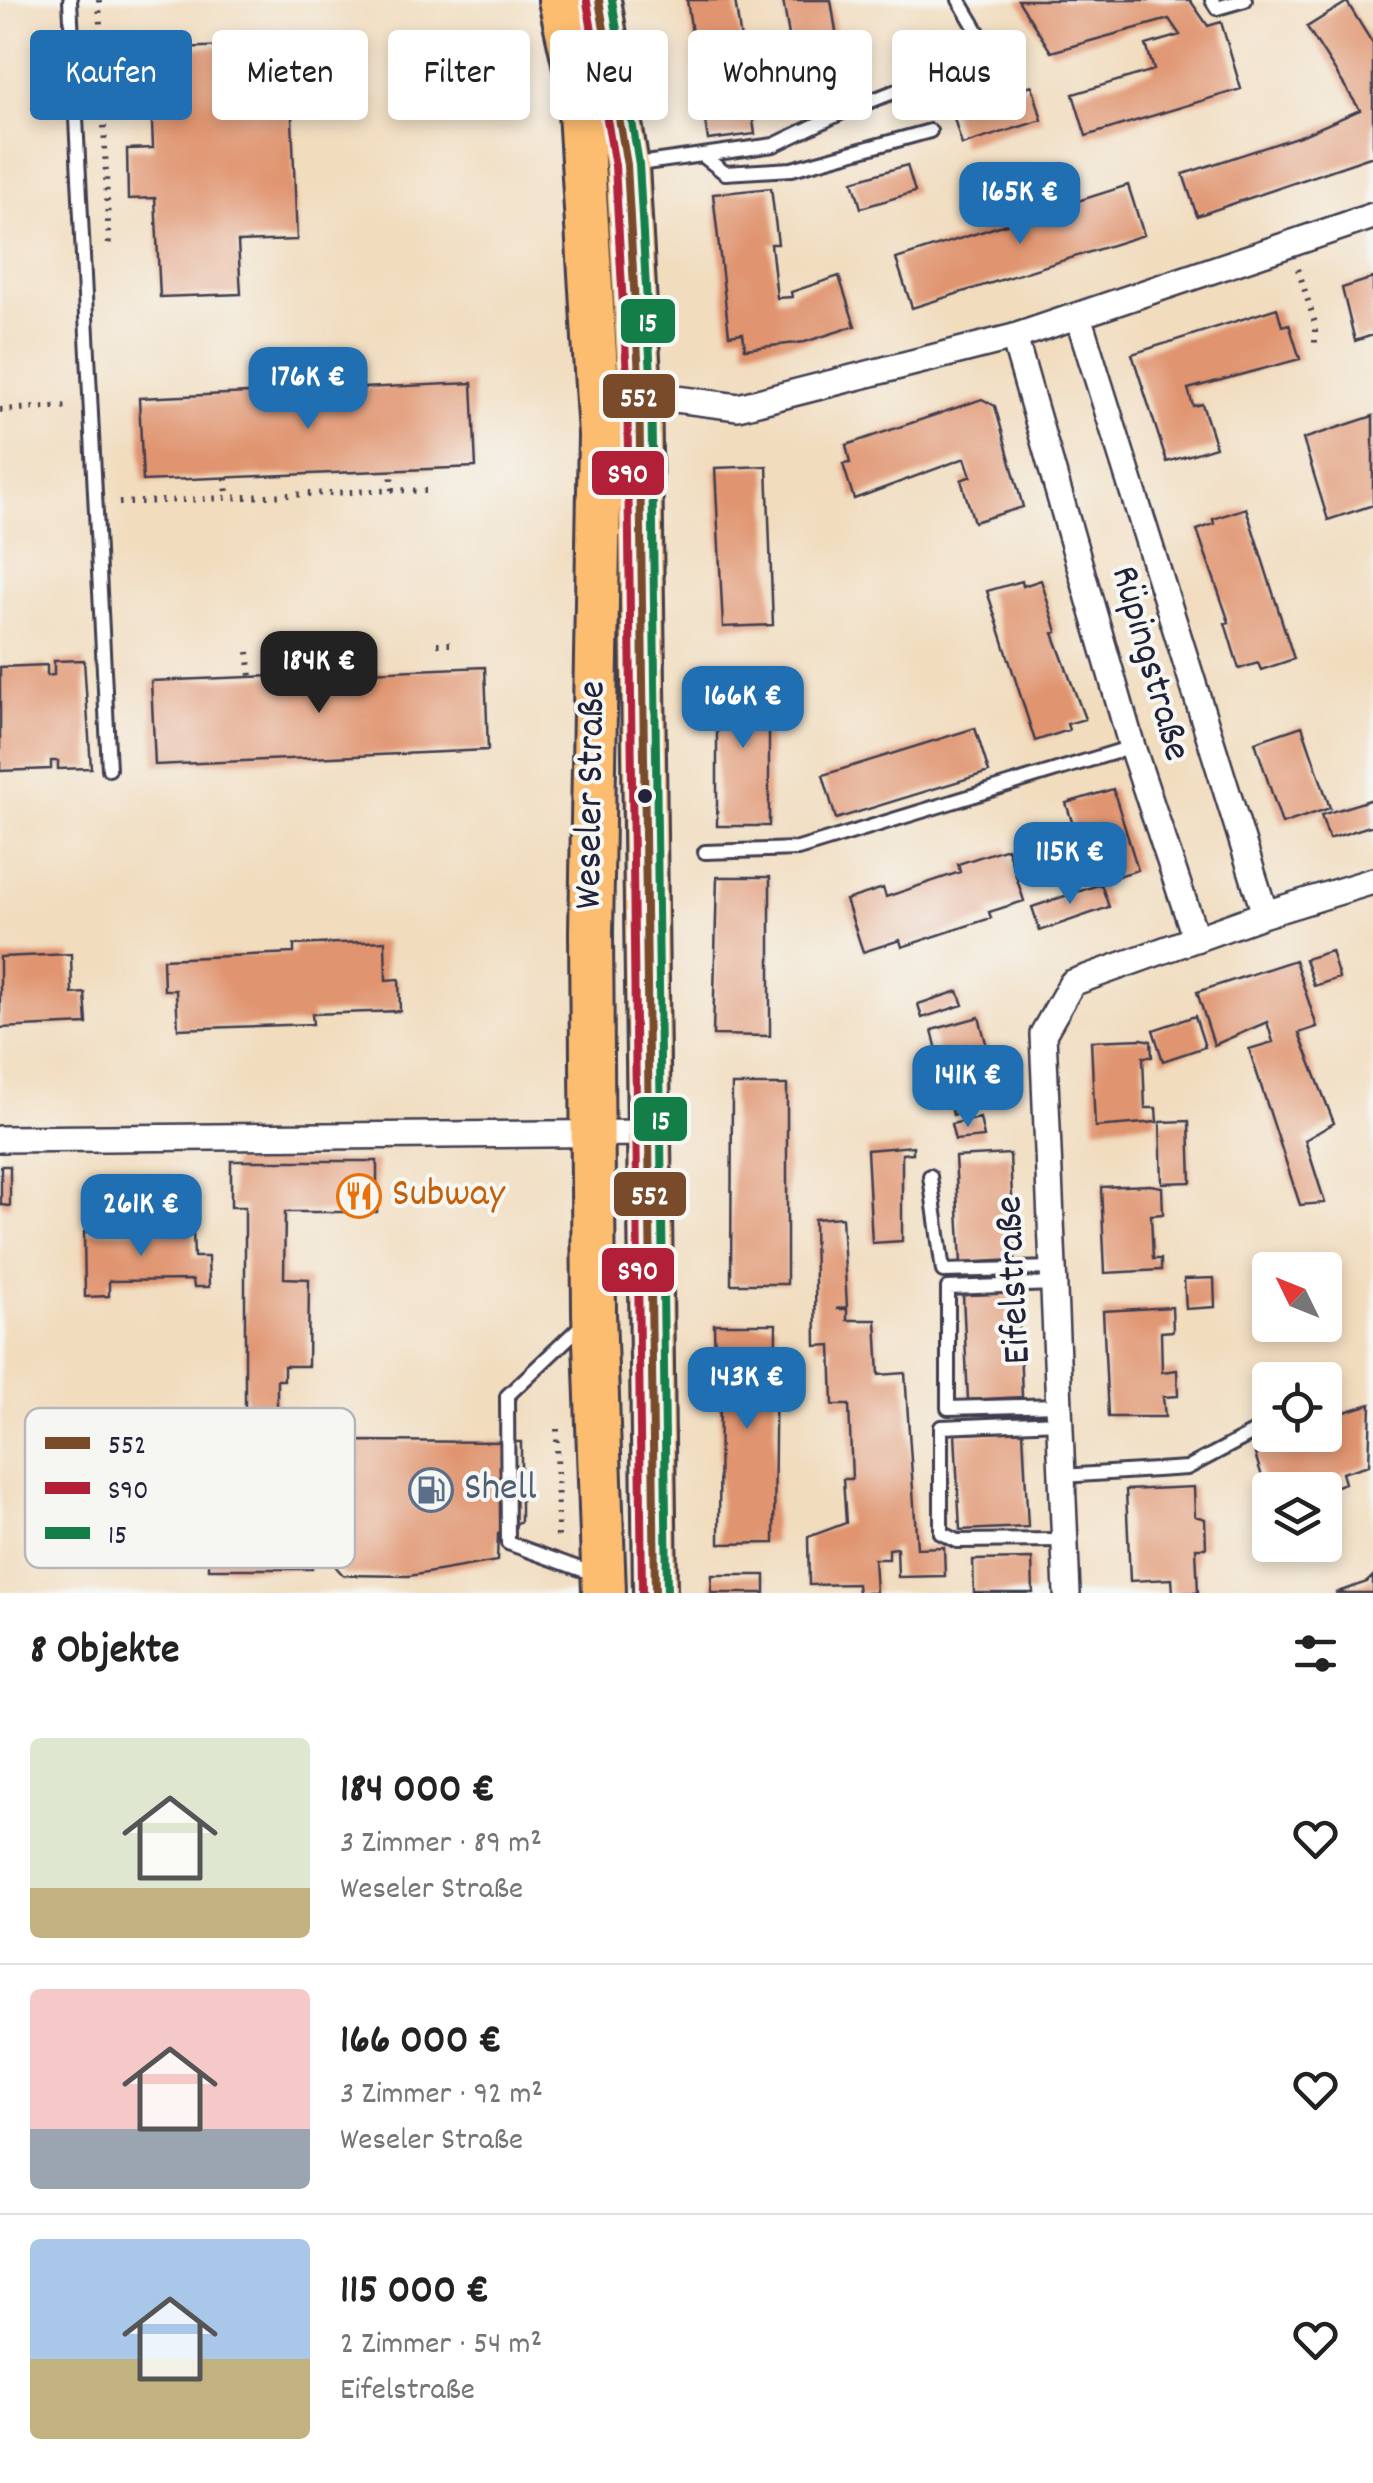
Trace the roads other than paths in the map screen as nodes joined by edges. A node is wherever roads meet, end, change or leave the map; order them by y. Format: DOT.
graph roads {
  1 [pos="70,0"];
  2 [pos="560,0"];
  3 [pos="600,0"];
  4 [pos="960,0"];
  5 [pos="1212,0"];
  6 [pos="1245,0"];
  7 [pos="930,131"];
  8 [pos="702,155"];
  9 [pos="627,166"];
  10 [pos="1373,216"];
  11 [pos="1078,316"];
  12 [pos="1014,337"];
  13 [pos="638,376"];
  14 [pos="1132,747"];
  15 [pos="110,768"];
  16 [pos="705,852"];
  17 [pos="1373,882"];
  18 [pos="1265,914"];
  19 [pos="1196,939"];
  20 [pos="646,1133"];
  21 [pos="594,1135"];
  22 [pos="0,1139"];
  23 [pos="930,1176"];
  24 [pos="1054,1276"];
  25 [pos="594,1313"];
  26 [pos="1059,1414"];
  27 [pos="1252,1434"];
  28 [pos="1062,1476"];
  29 [pos="1065,1540"];
  30 [pos="604,1585"];
  31 [pos="655,1593"];
  32 [pos="1067,1593"];
  1 -- 15 [label="lane"];
  2 -- 21 [label="main road, Weseler Straße"];
  3 -- 9 [label="main road, Weseler Straße"];
  4 -- 8 [label="lane"];
  5 -- 6 [label="lane"];
  7 -- 8 [label="lane"];
  8 -- 9 [label="lane"];
  9 -- 13 [label="main road, Weseler Straße"];
  10 -- 11 [label="street"];
  11 -- 12 [label="street"];
  11 -- 18 [label="street, Rüpingstraße"];
  12 -- 13 [label="street"];
  12 -- 14 [label="street, Rüpingstraße"];
  13 -- 20 [label="main road, Weseler Straße"];
  14 -- 16 [label="lane"];
  14 -- 19 [label="street, Rüpingstraße"];
  17 -- 18 [label="street"];
  18 -- 19 [label="street"];
  19 -- 24 [label="street, Eifelstraße"];
  20 -- 21 [label="street"];
  20 -- 31 [label="main road, Weseler Straße"];
  21 -- 22 [label="street"];
  21 -- 25 [label="main road, Weseler Straße"];
  23 -- 24 [label="lane"];
  24 -- 26 [label="street, Eifelstraße"];
  24 -- 26 [label="lane"];
  25 -- 30 [label="main road, Weseler Straße"];
  25 -- 30 [label="lane"];
  26 -- 28 [label="street, Eifelstraße"];
  26 -- 29 [label="lane"];
  27 -- 28 [label="lane"];
  28 -- 29 [label="street, Eifelstraße"];
  29 -- 32 [label="street, Eifelstraße"];
}
